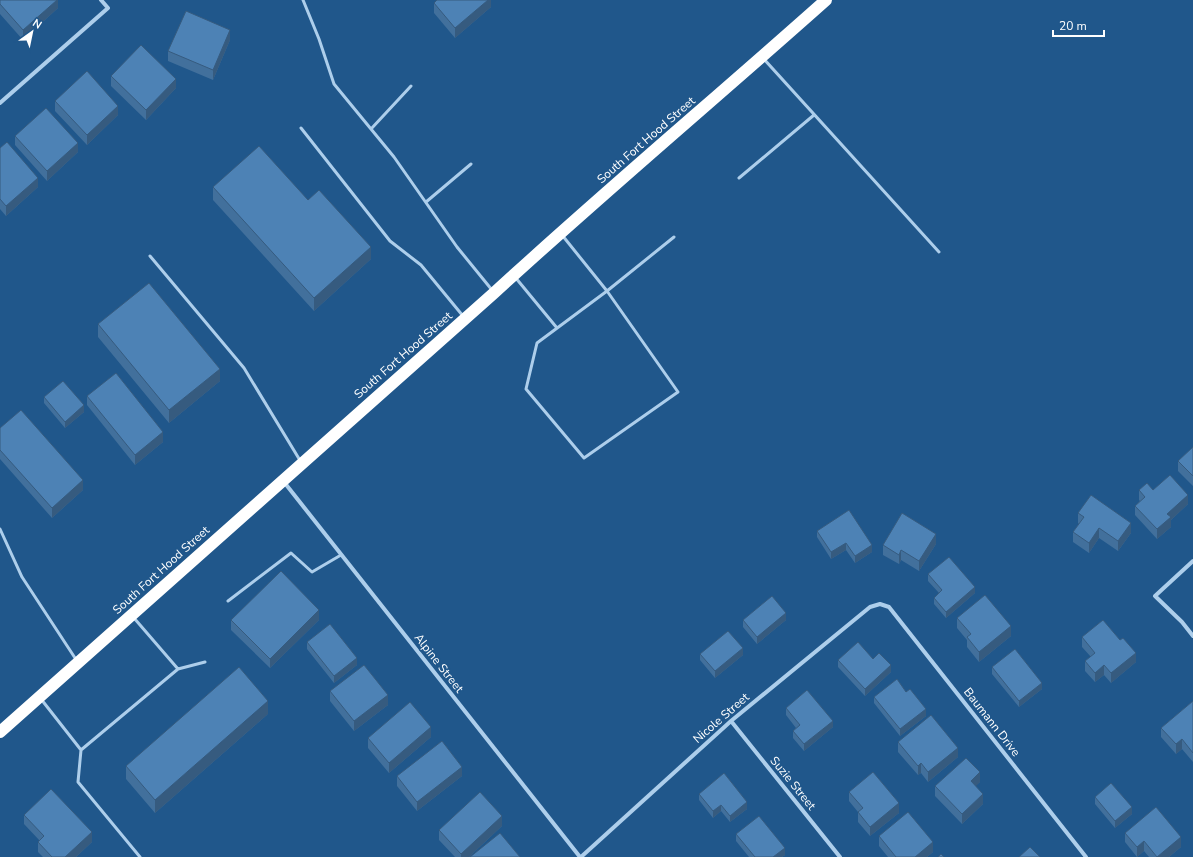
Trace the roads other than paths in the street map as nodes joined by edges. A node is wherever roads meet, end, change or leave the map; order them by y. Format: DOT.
graph roads {
  1 [pos="101,0"];
  2 [pos="303,0"];
  3 [pos="826,0"];
  4 [pos="762,57"];
  5 [pos="411,86"];
  6 [pos="0,103"];
  7 [pos="814,115"];
  8 [pos="301,128"];
  9 [pos="371,128"];
  10 [pos="471,164"];
  11 [pos="739,178"];
  12 [pos="426,202"];
  13 [pos="560,232"];
  14 [pos="674,237"];
  15 [pos="939,252"];
  16 [pos="150,256"];
  17 [pos="514,275"];
  18 [pos="607,291"];
  19 [pos="494,293"];
  20 [pos="466,319"];
  21 [pos="557,328"];
  22 [pos="302,463"];
  23 [pos="282,481"];
  24 [pos="0,529"];
  25 [pos="341,555"];
  26 [pos="1193,561"];
  27 [pos="228,602"];
  28 [pos="880,604"];
  29 [pos="132,615"];
  30 [pos="1193,636"];
  31 [pos="78,662"];
  32 [pos="205,662"];
  33 [pos="178,669"];
  34 [pos="39,697"];
  35 [pos="731,721"];
  36 [pos="0,732"];
  37 [pos="81,750"];
  38 [pos="140,857"];
  39 [pos="580,857"];
  40 [pos="840,857"];
  41 [pos="1086,857"];
  1 -- 6 [label="street"];
  2 -- 9 [label="lane"];
  3 -- 4 [label="highway, South Fort Hood Street"];
  4 -- 7 [label="lane"];
  4 -- 13 [label="highway, South Fort Hood Street"];
  5 -- 9 [label="lane"];
  7 -- 11 [label="lane"];
  7 -- 15 [label="lane"];
  8 -- 20 [label="lane"];
  9 -- 12 [label="lane"];
  10 -- 12 [label="lane"];
  12 -- 19 [label="lane"];
  13 -- 17 [label="highway, South Fort Hood Street"];
  13 -- 18 [label="lane"];
  14 -- 18 [label="lane"];
  16 -- 22 [label="lane"];
  17 -- 19 [label="highway, South Fort Hood Street"];
  17 -- 21 [label="lane"];
  18 -- 21 [label="lane"];
  18 -- 21 [label="lane"];
  19 -- 20 [label="highway, South Fort Hood Street"];
  20 -- 22 [label="highway, South Fort Hood Street"];
  22 -- 23 [label="highway, South Fort Hood Street"];
  23 -- 25 [label="street, Alpine Street"];
  23 -- 29 [label="highway, South Fort Hood Street"];
  24 -- 31 [label="lane"];
  25 -- 27 [label="lane"];
  25 -- 39 [label="street, Alpine Street"];
  26 -- 30 [label="street"];
  28 -- 35 [label="street, Nicole Street"];
  28 -- 41 [label="street, Baumann Drive"];
  29 -- 31 [label="highway, South Fort Hood Street"];
  29 -- 33 [label="lane"];
  31 -- 34 [label="highway, South Fort Hood Street"];
  32 -- 33 [label="lane"];
  33 -- 37 [label="lane"];
  34 -- 36 [label="highway, South Fort Hood Street"];
  34 -- 37 [label="lane"];
  35 -- 39 [label="street, Nicole Street"];
  35 -- 40 [label="street, Suzie Street"];
  37 -- 38 [label="lane"];
}
